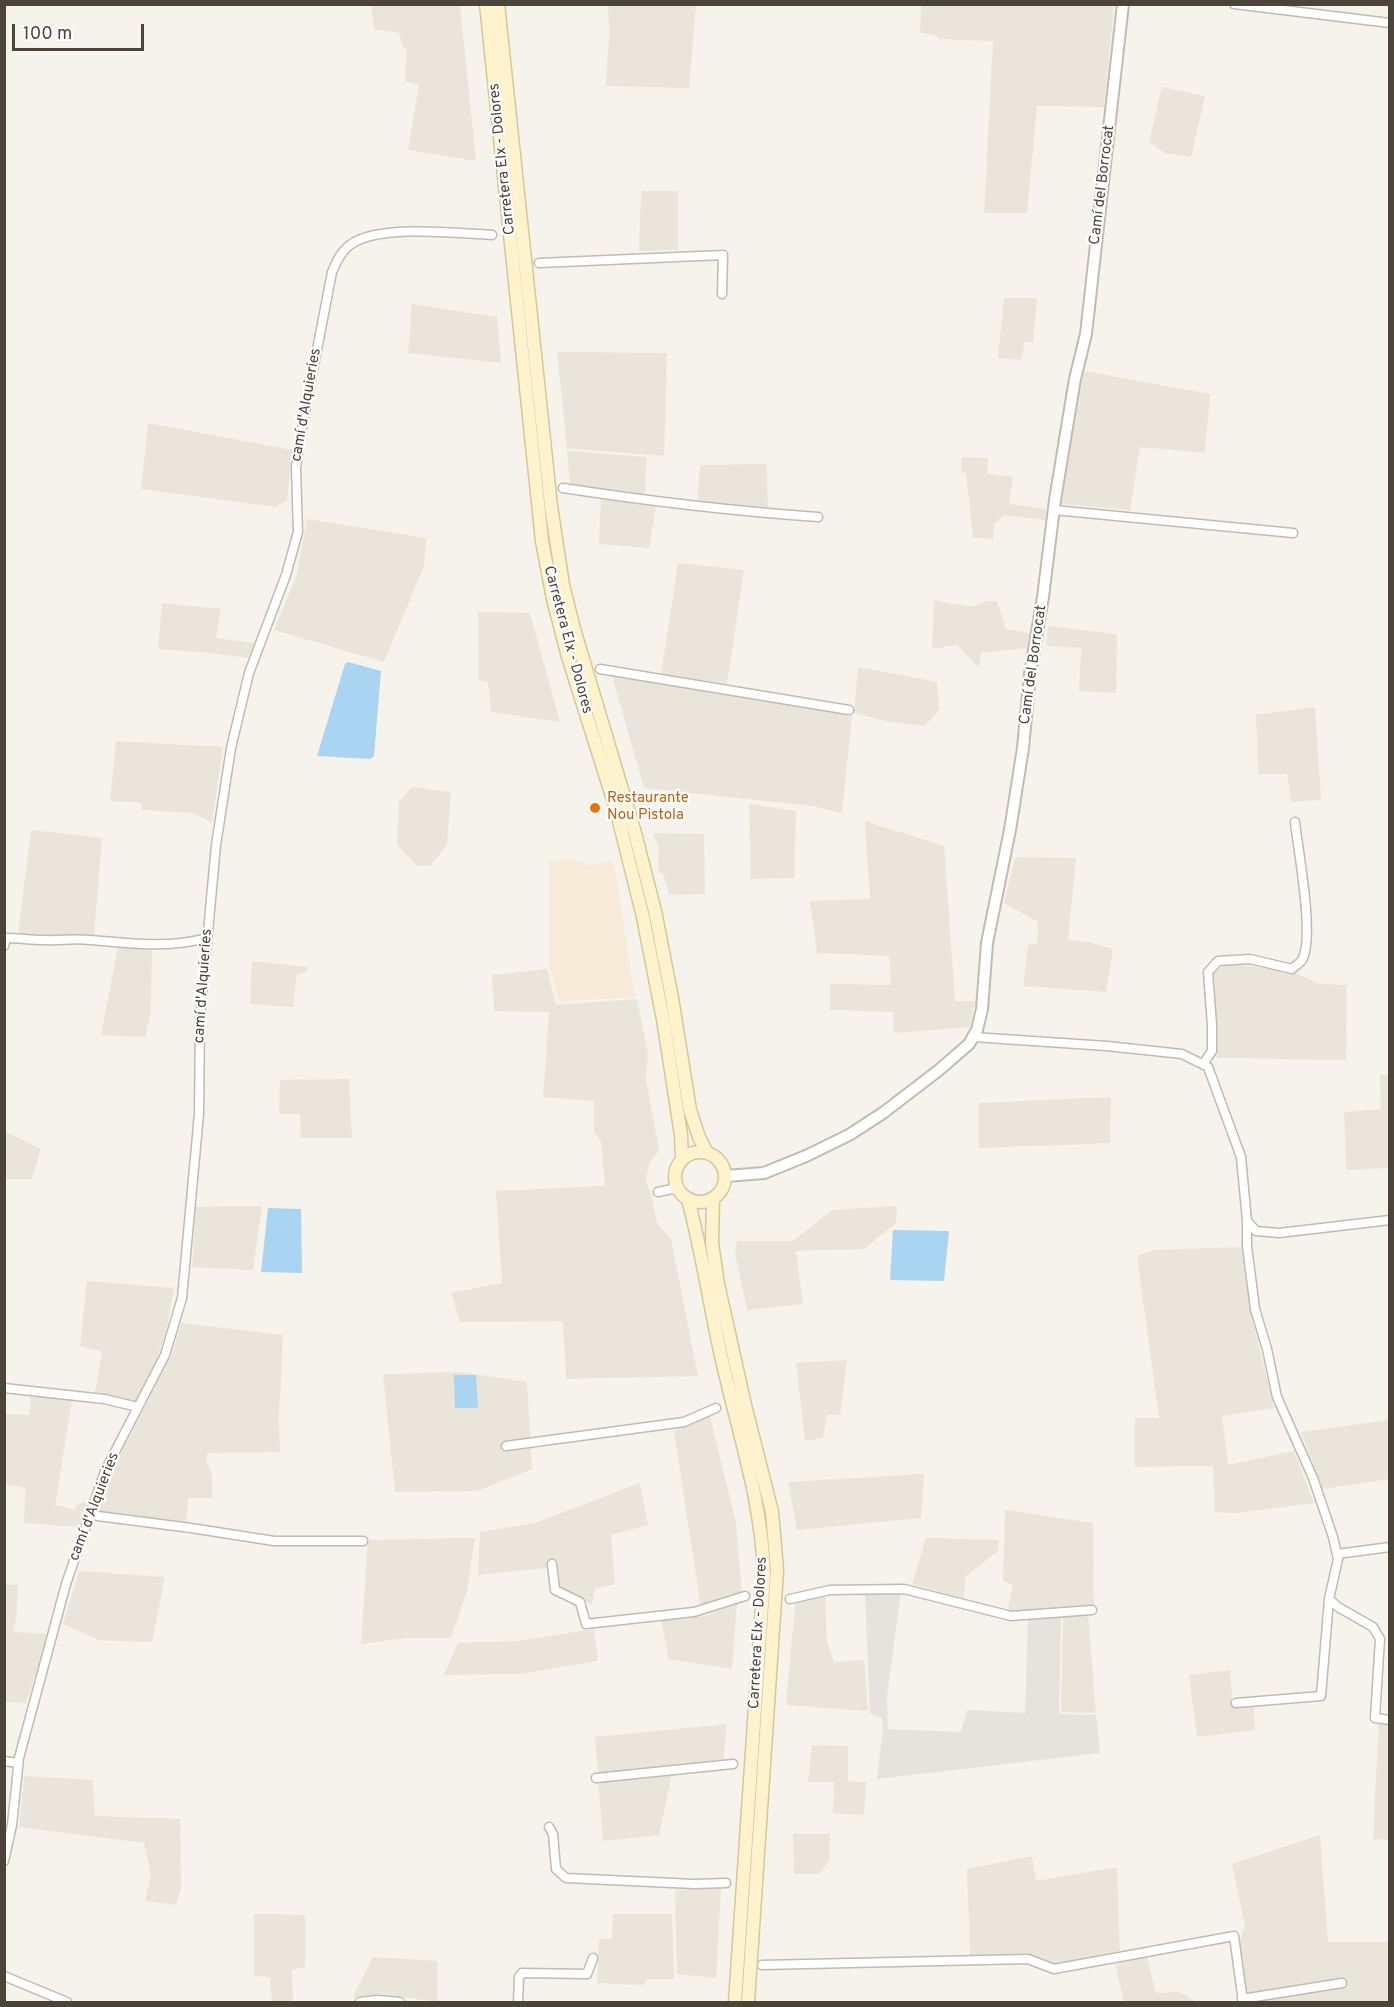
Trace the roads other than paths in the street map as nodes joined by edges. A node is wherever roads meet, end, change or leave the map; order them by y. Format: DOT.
graph roads {
  1 [pos="486,4"];
  2 [pos="498,4"];
  3 [pos="1124,4"];
  4 [pos="1234,4"];
  5 [pos="1389,23"];
  6 [pos="492,235"];
  7 [pos="539,263"];
  8 [pos="722,294"];
  9 [pos="563,488"];
  10 [pos="1054,510"];
  11 [pos="818,517"];
  12 [pos="1293,533"];
  13 [pos="600,669"];
  14 [pos="849,710"];
  15 [pos="1295,822"];
  16 [pos="207,938"];
  17 [pos="5,940"];
  18 [pos="973,1037"];
  19 [pos="1203,1064"];
  20 [pos="707,1153"];
  21 [pos="682,1160"];
  22 [pos="726,1176"];
  23 [pos="677,1188"];
  24 [pos="658,1192"];
  25 [pos="688,1199"];
  26 [pos="713,1200"];
  27 [pos="1389,1220"];
  28 [pos="1247,1221"];
  29 [pos="4,1388"];
  30 [pos="138,1407"];
  31 [pos="716,1408"];
  32 [pos="506,1446"];
  33 [pos="90,1515"];
  34 [pos="363,1540"];
  35 [pos="1389,1547"];
  36 [pos="1336,1554"];
  37 [pos="552,1564"];
  38 [pos="745,1596"];
  39 [pos="790,1599"];
  40 [pos="1329,1599"];
  41 [pos="1092,1610"];
  42 [pos="1236,1703"];
  43 [pos="1389,1720"];
  44 [pos="4,1761"];
  45 [pos="18,1763"];
  46 [pos="733,1764"];
  47 [pos="596,1778"];
  48 [pos="549,1827"];
  49 [pos="4,1861"];
  50 [pos="726,1883"];
  51 [pos="593,1959"];
  52 [pos="762,1965"];
  53 [pos="4,1976"];
  54 [pos="1342,1983"];
  55 [pos="1243,2001"];
  56 [pos="67,2002"];
  57 [pos="360,2002"];
  58 [pos="400,2002"];
  59 [pos="518,2002"];
  60 [pos="735,2002"];
  61 [pos="748,2002"];
  1 -- 21 [label="main road, Carretera Elx - Dolores"];
  2 -- 20 [label="main road, Carretera Elx - Dolores"];
  3 -- 10 [label="street, Camí del Borrocat"];
  4 -- 5 [label="street"];
  6 -- 16 [label="street, camí d'Alquieries"];
  7 -- 8 [label="street"];
  9 -- 11 [label="street"];
  10 -- 12 [label="street"];
  10 -- 18 [label="street, Camí del Borrocat"];
  13 -- 14 [label="street"];
  15 -- 19 [label="street"];
  16 -- 17 [label="street"];
  16 -- 30 [label="street, camí d'Alquieries"];
  18 -- 19 [label="street"];
  18 -- 22 [label="street, Camí del Borrocat"];
  19 -- 28 [label="street"];
  20 -- 21 [label="main road"];
  20 -- 22 [label="main road"];
  21 -- 23 [label="main road"];
  22 -- 26 [label="main road"];
  23 -- 24 [label="street"];
  23 -- 25 [label="main road"];
  25 -- 26 [label="main road"];
  25 -- 60 [label="main road, Carretera Elx - Dolores"];
  26 -- 61 [label="main road, Carretera Elx - Dolores"];
  27 -- 28 [label="street"];
  28 -- 36 [label="street"];
  29 -- 30 [label="street"];
  30 -- 33 [label="street, camí d'Alquieries"];
  31 -- 32 [label="street"];
  33 -- 34 [label="street"];
  33 -- 45 [label="street, camí d'Alquieries"];
  35 -- 36 [label="street"];
  36 -- 40 [label="street"];
  37 -- 38 [label="street"];
  39 -- 41 [label="street"];
  40 -- 42 [label="street"];
  40 -- 43 [label="street"];
  44 -- 45 [label="street"];
  45 -- 49 [label="street, camí d'Alquieries"];
  46 -- 47 [label="street"];
  48 -- 50 [label="street"];
  51 -- 59 [label="street"];
  52 -- 55 [label="street"];
  53 -- 56 [label="street"];
  54 -- 55 [label="street"];
  57 -- 58 [label="street"];
}
